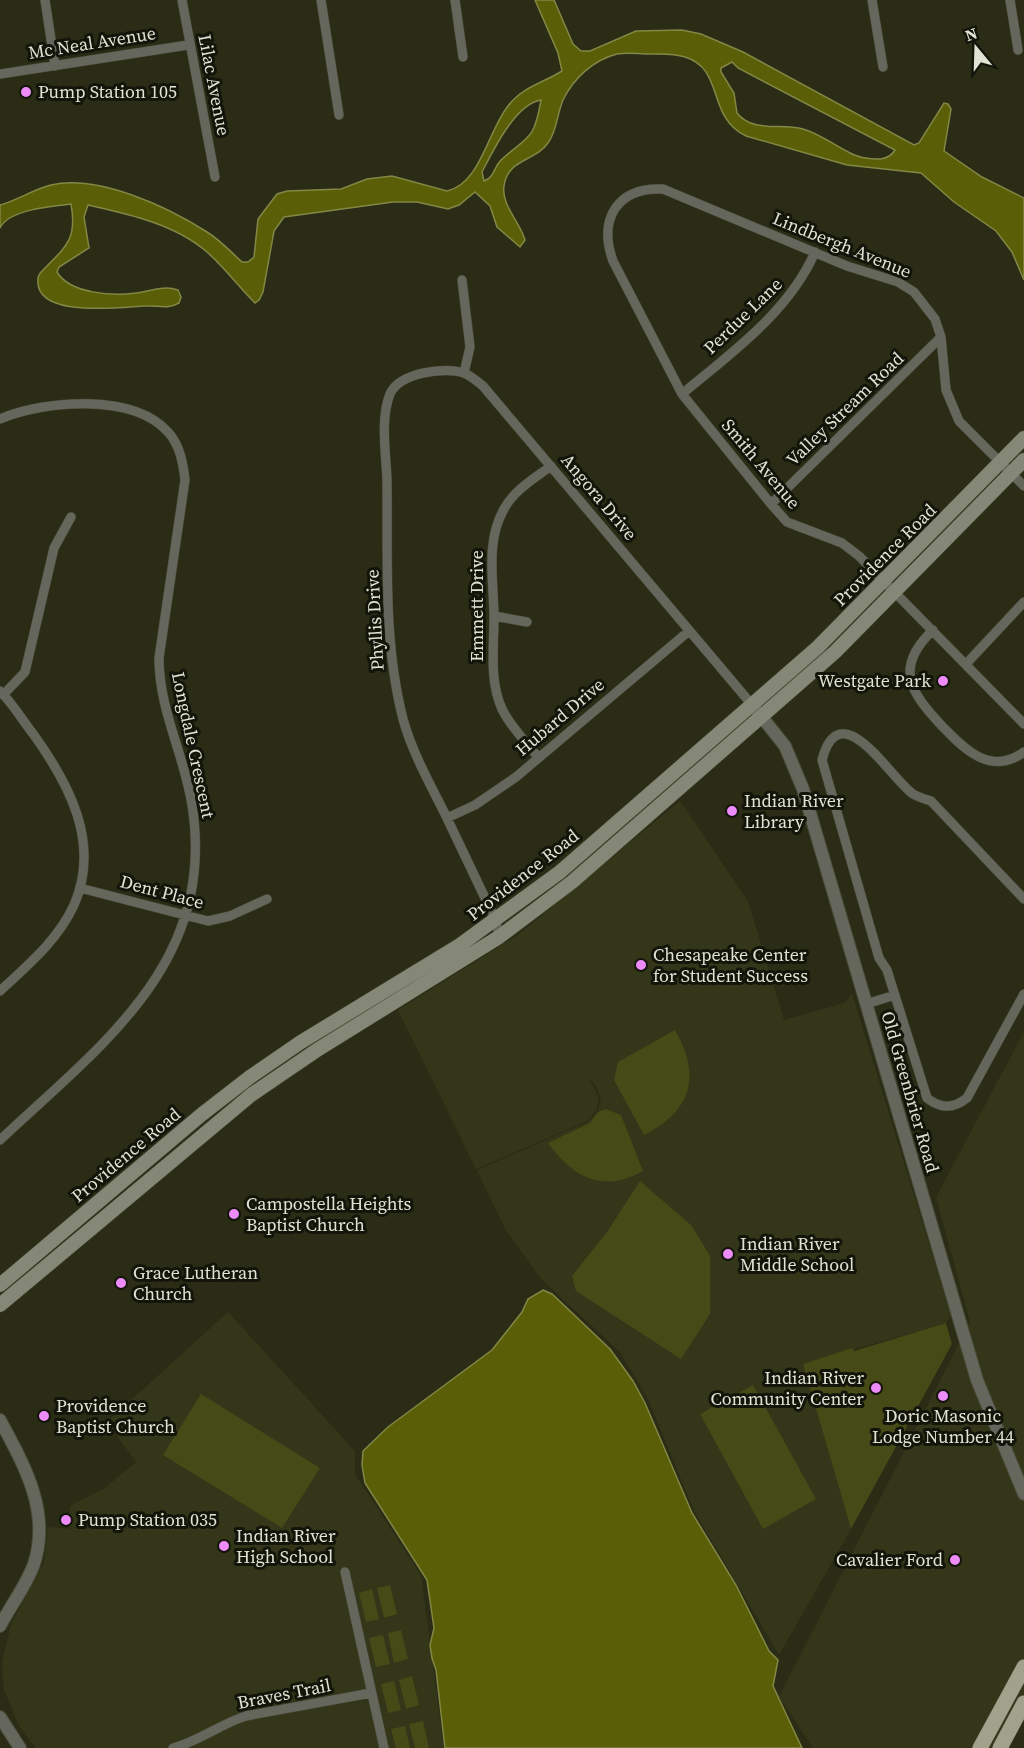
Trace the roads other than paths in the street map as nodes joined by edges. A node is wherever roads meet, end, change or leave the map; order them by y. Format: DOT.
graph roads {
  1 [pos="45,0"];
  2 [pos="182,0"];
  3 [pos="321,0"];
  4 [pos="455,0"];
  5 [pos="872,0"];
  6 [pos="1010,0"];
  7 [pos="189,45"];
  8 [pos="1018,50"];
  9 [pos="463,57"];
  10 [pos="54,66"];
  11 [pos="883,67"];
  12 [pos="0,74"];
  13 [pos="339,115"];
  14 [pos="215,177"];
  15 [pos="613,212"];
  16 [pos="815,252"];
  17 [pos="462,280"];
  18 [pos="941,338"];
  19 [pos="464,373"];
  20 [pos="682,394"];
  21 [pos="0,419"];
  22 [pos="1024,438"];
  23 [pos="1024,460"];
  24 [pos="1001,462"];
  25 [pos="551,466"];
  26 [pos="1012,473"];
  27 [pos="1024,486"];
  28 [pos="771,504"];
  29 [pos="70,517"];
  30 [pos="885,581"];
  31 [pos="896,591"];
  32 [pos="1024,602"];
  33 [pos="494,616"];
  34 [pos="527,622"];
  35 [pos="933,630"];
  36 [pos="688,631"];
  37 [pos="966,663"];
  38 [pos="2,693"];
  39 [pos="753,706"];
  40 [pos="763,718"];
  41 [pos="1024,724"];
  42 [pos="1024,752"];
  43 [pos="538,757"];
  44 [pos="447,818"];
  45 [pos="80,888"];
  46 [pos="267,899"];
  47 [pos="1024,899"];
  48 [pos="185,915"];
  49 [pos="496,921"];
  50 [pos="499,937"];
  51 [pos="0,991"];
  52 [pos="1024,994"];
  53 [pos="895,995"];
  54 [pos="866,1004"];
  55 [pos="0,1140"];
  56 [pos="0,1285"];
  57 [pos="0,1305"];
  58 [pos="0,1420"];
  59 [pos="1024,1494"];
  60 [pos="345,1572"];
  61 [pos="0,1626"];
  62 [pos="1024,1667"];
  63 [pos="371,1693"];
  64 [pos="1024,1703"];
  65 [pos="1024,1714"];
  66 [pos="0,1717"];
  67 [pos="1011,1726"];
  68 [pos="20,1748"];
  69 [pos="173,1748"];
  70 [pos="384,1748"];
  71 [pos="980,1748"];
  72 [pos="1000,1748"];
  1 -- 10 [label="street"];
  2 -- 7 [label="street, Lilac Avenue"];
  3 -- 13 [label="street"];
  4 -- 9 [label="street"];
  5 -- 11 [label="street"];
  6 -- 8 [label="street"];
  7 -- 10 [label="street, Mc Neal Avenue"];
  7 -- 14 [label="street, Lilac Avenue"];
  10 -- 12 [label="street, Mc Neal Avenue"];
  15 -- 16 [label="street, Lindbergh Avenue"];
  15 -- 20 [label="street, Smith Avenue"];
  16 -- 18 [label="street, Lindbergh Avenue"];
  16 -- 20 [label="street, Perdue Lane"];
  17 -- 19 [label="street"];
  18 -- 24 [label="street, Lindbergh Avenue"];
  18 -- 28 [label="street, Valley Stream Road"];
  19 -- 25 [label="street, Angora Drive"];
  19 -- 44 [label="street, Phyllis Drive"];
  20 -- 28 [label="street, Smith Avenue"];
  21 -- 48 [label="street, Longdale Crescent"];
  22 -- 24 [label="main road, Providence Road"];
  23 -- 26 [label="main road, Providence Road"];
  24 -- 26 [label="street, Lindbergh Avenue"];
  24 -- 30 [label="main road, Providence Road"];
  25 -- 33 [label="street, Emmett Drive"];
  25 -- 36 [label="street, Angora Drive"];
  26 -- 27 [label="street, Lindbergh Avenue"];
  26 -- 31 [label="main road, Providence Road"];
  28 -- 30 [label="street, Smith Avenue"];
  29 -- 38 [label="street"];
  30 -- 31 [label="street, Smith Avenue"];
  30 -- 39 [label="main road, Providence Road"];
  31 -- 35 [label="street, Smith Avenue"];
  31 -- 40 [label="main road, Providence Road"];
  32 -- 37 [label="street"];
  33 -- 34 [label="street"];
  33 -- 43 [label="street, Emmett Drive"];
  35 -- 37 [label="street, Smith Avenue"];
  35 -- 42 [label="street"];
  36 -- 39 [label="street, Angora Drive"];
  36 -- 43 [label="street, Hubard Drive"];
  37 -- 41 [label="street, Smith Avenue"];
  38 -- 45 [label="street"];
  39 -- 40 [label="street, Old Greenbrier Road"];
  39 -- 49 [label="main road, Providence Road"];
  40 -- 50 [label="main road, Providence Road"];
  40 -- 54 [label="street, Old Greenbrier Road"];
  43 -- 44 [label="street, Hubard Drive"];
  44 -- 49 [label="street, Phyllis Drive"];
  45 -- 48 [label="street, Dent Place"];
  45 -- 51 [label="street"];
  46 -- 48 [label="street, Dent Place"];
  47 -- 53 [label="street"];
  48 -- 55 [label="street, Longdale Crescent"];
  49 -- 50 [label="street, Phyllis Drive"];
  49 -- 56 [label="main road, Providence Road"];
  50 -- 57 [label="main road, Providence Road"];
  52 -- 53 [label="street"];
  53 -- 54 [label="street"];
  54 -- 59 [label="street, Old Greenbrier Road"];
  58 -- 61 [label="street"];
  60 -- 63 [label="street"];
  62 -- 71 [label="main road"];
  63 -- 69 [label="street, Braves Trail"];
  63 -- 70 [label="street"];
  64 -- 67 [label="main road"];
  65 -- 67 [label="main road"];
  66 -- 68 [label="street"];
  67 -- 72 [label="main road"];
}
